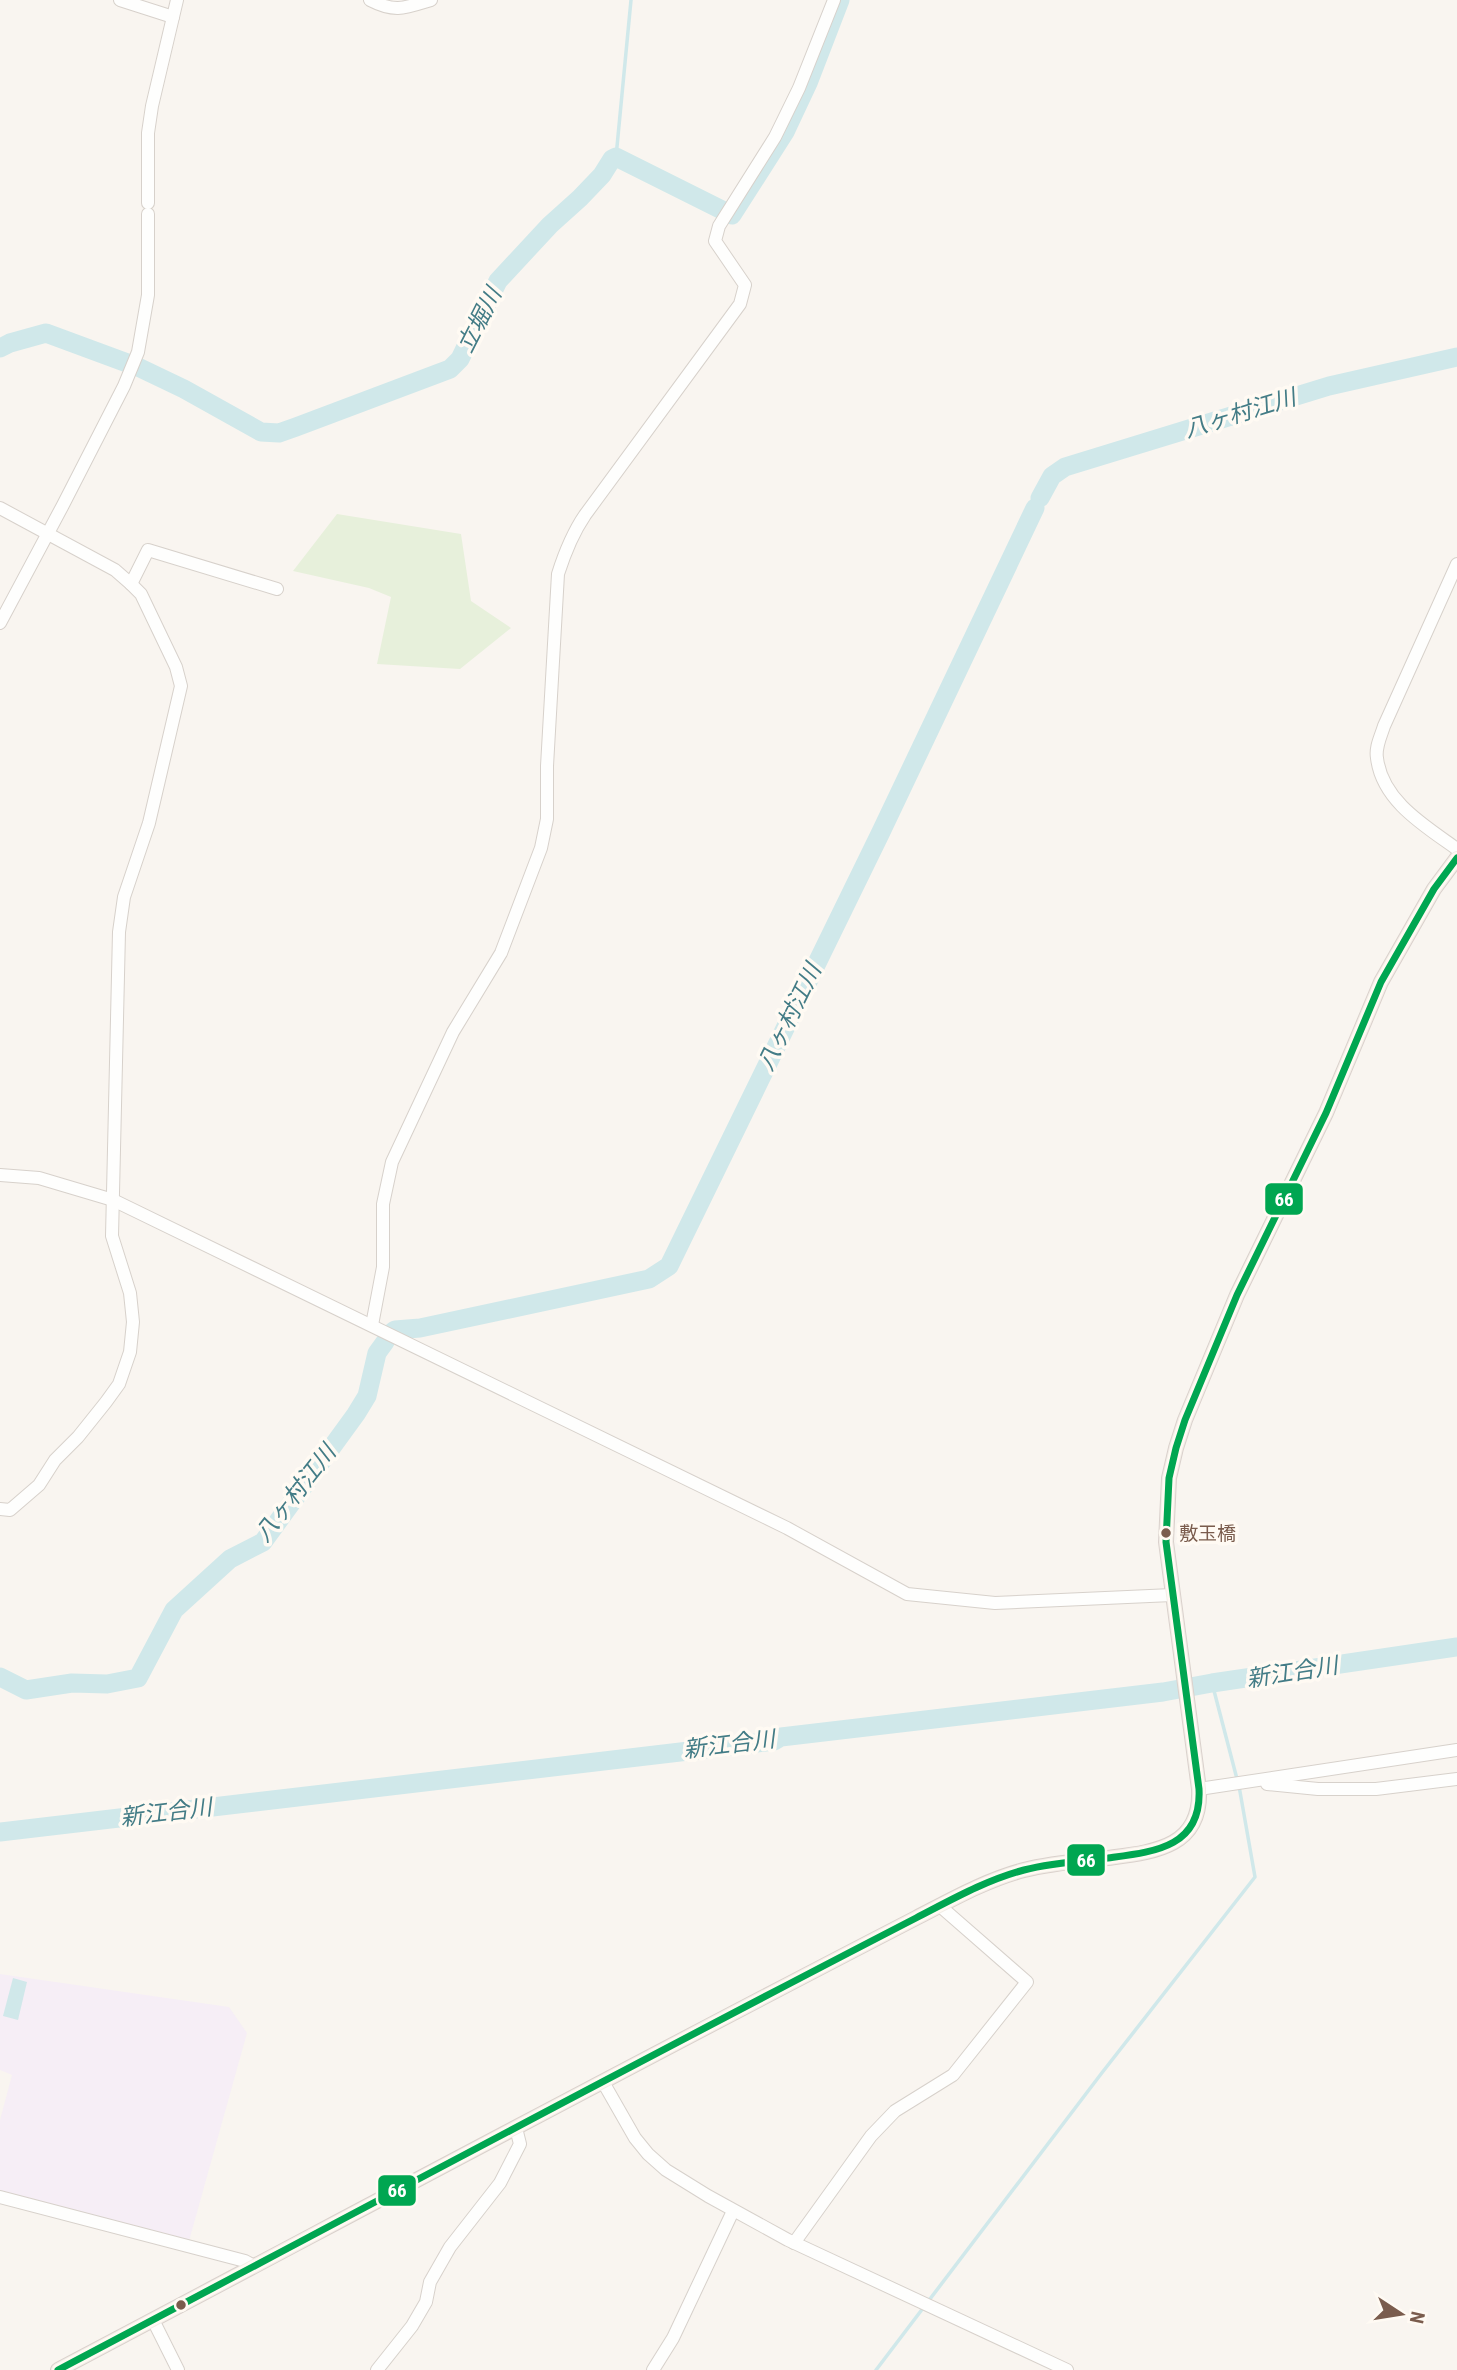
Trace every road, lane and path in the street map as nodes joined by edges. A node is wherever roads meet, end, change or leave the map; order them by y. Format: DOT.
graph roads {
  1 [pos="120,0"];
  2 [pos="177,0"];
  3 [pos="370,0"];
  4 [pos="431,0"];
  5 [pos="834,0"];
  6 [pos="173,17"];
  7 [pos="0,508"];
  8 [pos="48,534"];
  9 [pos="1457,564"];
  10 [pos="131,584"];
  11 [pos="277,589"];
  12 [pos="0,623"];
  13 [pos="1457,849"];
  14 [pos="1457,858"];
  15 [pos="0,1175"];
  16 [pos="113,1200"];
  17 [pos="372,1325"];
  18 [pos="0,1510"];
  19 [pos="1172,1595"];
  20 [pos="1457,1750"];
  21 [pos="1457,1779"];
  22 [pos="1249,1783"];
  23 [pos="1198,1784"];
  24 [pos="940,1906"];
  25 [pos="603,2081"];
  26 [pos="516,2128"];
  27 [pos="0,2197"];
  28 [pos="733,2211"];
  29 [pos="794,2243"];
  30 [pos="254,2266"];
  31 [pos="153,2320"];
  32 [pos="58,2370"];
  33 [pos="178,2370"];
  34 [pos="377,2370"];
  35 [pos="653,2370"];
  36 [pos="1067,2370"];
  1 -- 6 [label="street"];
  2 -- 6 [label="street"];
  3 -- 4 [label="street"];
  5 -- 17 [label="street"];
  6 -- 8 [label="street"];
  7 -- 8 [label="street"];
  8 -- 10 [label="street"];
  8 -- 12 [label="street"];
  9 -- 13 [label="street"];
  10 -- 11 [label="street"];
  10 -- 16 [label="street"];
  14 -- 19 [label="main road"];
  15 -- 16 [label="street"];
  16 -- 17 [label="street"];
  16 -- 18 [label="street"];
  17 -- 19 [label="street"];
  19 -- 23 [label="main road"];
  20 -- 22 [label="street"];
  21 -- 22 [label="street"];
  22 -- 23 [label="street"];
  23 -- 24 [label="main road"];
  24 -- 25 [label="main road"];
  24 -- 29 [label="street"];
  25 -- 26 [label="main road"];
  25 -- 28 [label="street"];
  26 -- 30 [label="main road"];
  26 -- 34 [label="street"];
  27 -- 30 [label="street"];
  28 -- 29 [label="street"];
  28 -- 35 [label="street"];
  29 -- 36 [label="street"];
  30 -- 31 [label="main road"];
  31 -- 32 [label="main road"];
  31 -- 33 [label="street"];
}
